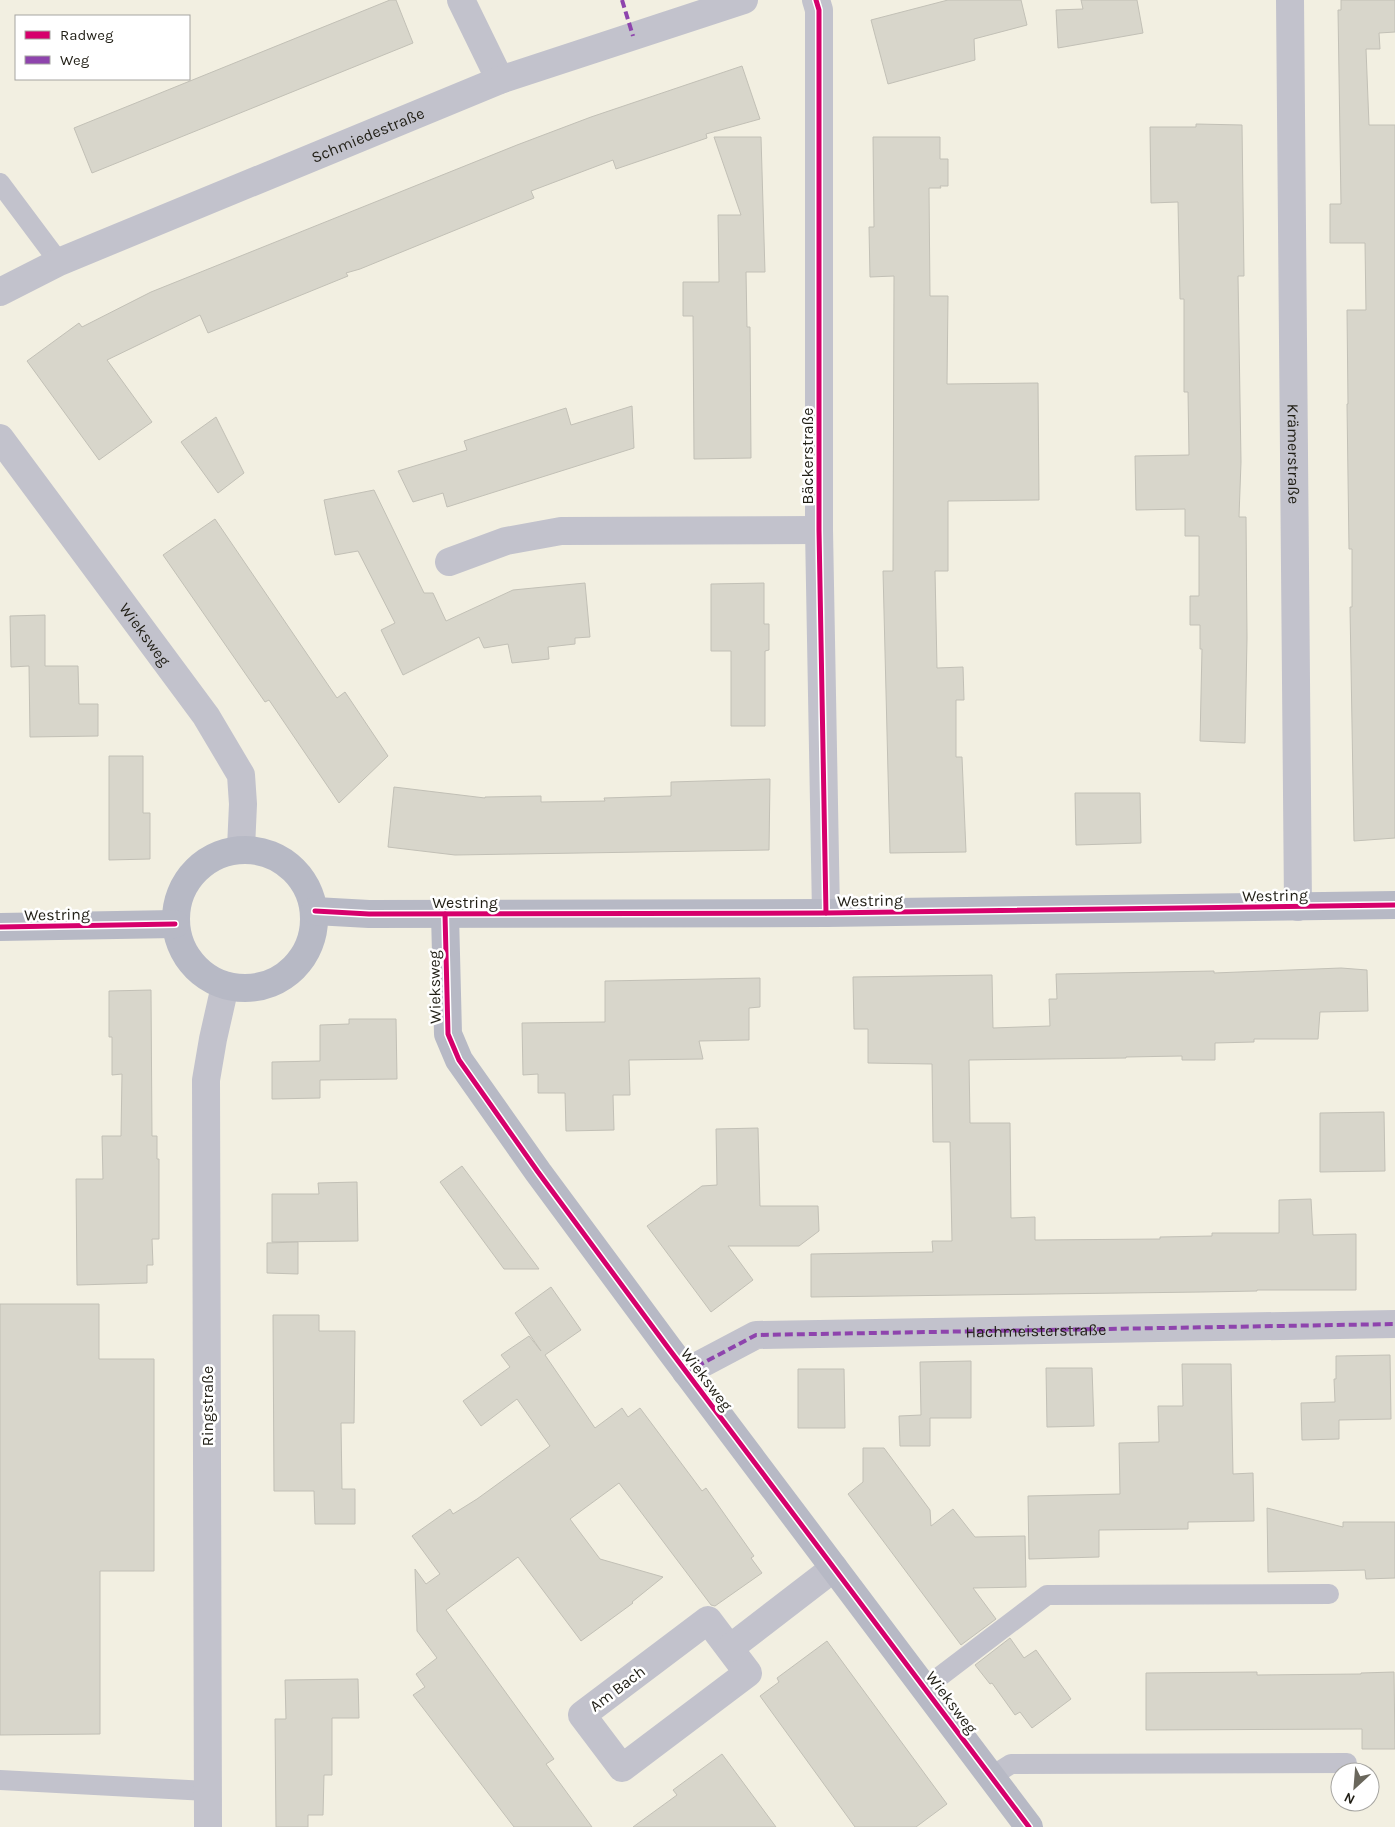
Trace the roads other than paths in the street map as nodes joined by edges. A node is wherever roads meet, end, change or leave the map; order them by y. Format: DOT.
graph roads {
  1 [pos="462,0"];
  2 [pos="744,0"];
  3 [pos="816,0"];
  4 [pos="1290,0"];
  5 [pos="500,80"];
  6 [pos="0,183"];
  7 [pos="59,262"];
  8 [pos="0,292"];
  9 [pos="0,438"];
  10 [pos="819,530"];
  11 [pos="449,562"];
  12 [pos="242,848"];
  13 [pos="1395,905"];
  14 [pos="1298,907"];
  15 [pos="315,911"];
  16 [pos="826,913"];
  17 [pos="445,914"];
  18 [pos="175,924"];
  19 [pos="0,928"];
  20 [pos="225,986"];
  21 [pos="1395,1324"];
  22 [pos="686,1372"];
  23 [pos="834,1568"];
  24 [pos="1329,1594"];
  25 [pos="730,1648"];
  26 [pos="926,1687"];
  27 [pos="1330,1762"];
  28 [pos="992,1776"];
  29 [pos="0,1780"];
  30 [pos="207,1791"];
  31 [pos="208,1827"];
  32 [pos="1030,1827"];
  1 -- 5 [label="street"];
  2 -- 5 [label="street, Schmiedestraße"];
  3 -- 10 [label="street, Bäckerstraße"];
  4 -- 14 [label="street, Krämerstraße"];
  5 -- 7 [label="street, Schmiedestraße"];
  6 -- 7 [label="lane"];
  7 -- 8 [label="street, Schmiedestraße"];
  9 -- 12 [label="street, Wieksweg"];
  10 -- 11 [label="street"];
  10 -- 16 [label="street, Bäckerstraße"];
  12 -- 15 [label="main road"];
  12 -- 18 [label="main road"];
  13 -- 14 [label="main road, Westring"];
  14 -- 16 [label="main road, Westring"];
  15 -- 17 [label="main road, Westring"];
  15 -- 20 [label="main road"];
  16 -- 17 [label="main road, Westring"];
  17 -- 22 [label="main road, Wieksweg"];
  18 -- 19 [label="main road, Westring"];
  18 -- 20 [label="main road"];
  20 -- 30 [label="street, Ringstraße"];
  21 -- 22 [label="street, Hachmeisterstraße"];
  22 -- 23 [label="main road, Wieksweg"];
  23 -- 25 [label="street"];
  23 -- 26 [label="main road, Wieksweg"];
  24 -- 26 [label="lane"];
  25 -- 25 [label="street, Am Bach"];
  26 -- 28 [label="main road, Wieksweg"];
  27 -- 28 [label="lane"];
  28 -- 32 [label="main road, Wieksweg"];
  29 -- 30 [label="lane"];
  30 -- 31 [label="street, Ringstraße"];
}
